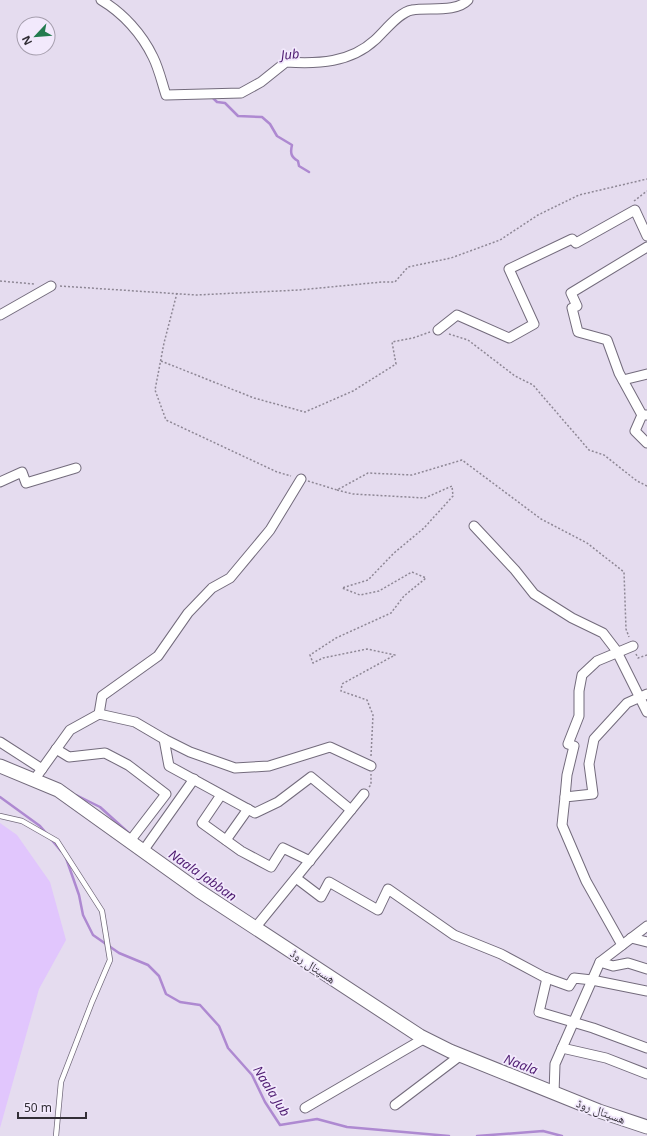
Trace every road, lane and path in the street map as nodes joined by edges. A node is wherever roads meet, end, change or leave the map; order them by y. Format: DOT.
graph roads {
  1 [pos="101,0"];
  2 [pos="468,0"];
  3 [pos="647,179"];
  4 [pos="647,236"];
  5 [pos="647,247"];
  6 [pos="0,281"];
  7 [pos="51,286"];
  8 [pos="177,293"];
  9 [pos="0,315"];
  10 [pos="438,330"];
  11 [pos="161,361"];
  12 [pos="647,374"];
  13 [pos="623,380"];
  14 [pos="645,415"];
  15 [pos="647,443"];
  16 [pos="76,468"];
  17 [pos="301,479"];
  18 [pos="0,482"];
  19 [pos="647,486"];
  20 [pos="338,490"];
  21 [pos="474,526"];
  22 [pos="633,646"];
  23 [pos="618,652"];
  24 [pos="647,655"];
  25 [pos="643,696"];
  26 [pos="647,712"];
  27 [pos="99,714"];
  28 [pos="164,739"];
  29 [pos="0,742"];
  30 [pos="56,749"];
  31 [pos="0,766"];
  32 [pos="371,766"];
  33 [pos="42,769"];
  34 [pos="194,779"];
  35 [pos="34,780"];
  36 [pos="364,794"];
  37 [pos="221,795"];
  38 [pos="565,797"];
  39 [pos="248,809"];
  40 [pos="351,810"];
  41 [pos="0,816"];
  42 [pos="132,838"];
  43 [pos="226,840"];
  44 [pos="145,848"];
  45 [pos="310,862"];
  46 [pos="296,878"];
  47 [pos="647,926"];
  48 [pos="255,928"];
  49 [pos="632,938"];
  50 [pos="647,942"];
  51 [pos="622,945"];
  52 [pos="600,962"];
  53 [pos="647,963"];
  54 [pos="634,965"];
  55 [pos="647,969"];
  56 [pos="547,978"];
  57 [pos="592,980"];
  58 [pos="647,991"];
  59 [pos="574,1022"];
  60 [pos="425,1038"];
  61 [pos="562,1048"];
  62 [pos="647,1048"];
  63 [pos="460,1055"];
  64 [pos="647,1074"];
  65 [pos="554,1093"];
  66 [pos="395,1105"];
  67 [pos="305,1108"];
  68 [pos="647,1127"];
  69 [pos="56,1136"];
  1 -- 2 [label="street"];
  3 -- 8 [label="path"];
  4 -- 10 [label="street"];
  5 -- 13 [label="street"];
  6 -- 7 [label="path"];
  7 -- 8 [label="path"];
  7 -- 9 [label="street"];
  8 -- 11 [label="path"];
  10 -- 11 [label="path"];
  10 -- 19 [label="path"];
  11 -- 17 [label="path"];
  12 -- 13 [label="street"];
  13 -- 14 [label="street"];
  14 -- 15 [label="street"];
  16 -- 18 [label="street"];
  17 -- 20 [label="path"];
  17 -- 27 [label="street"];
  20 -- 22 [label="path"];
  20 -- 32 [label="path"];
  21 -- 23 [label="street"];
  22 -- 23 [label="street"];
  22 -- 24 [label="path"];
  23 -- 25 [label="street"];
  23 -- 38 [label="street"];
  25 -- 26 [label="street"];
  25 -- 38 [label="street"];
  27 -- 28 [label="street"];
  27 -- 30 [label="street"];
  28 -- 32 [label="street"];
  28 -- 34 [label="street"];
  29 -- 33 [label="street"];
  30 -- 33 [label="street"];
  30 -- 42 [label="street"];
  31 -- 35 [label="main road, ھسپتال روڈ"];
  32 -- 36 [label="path"];
  33 -- 35 [label="street"];
  34 -- 37 [label="street"];
  34 -- 44 [label="street"];
  35 -- 42 [label="main road, ھسپتال روڈ"];
  36 -- 40 [label="street"];
  37 -- 39 [label="street"];
  37 -- 43 [label="street"];
  38 -- 51 [label="street"];
  39 -- 40 [label="street"];
  39 -- 43 [label="street"];
  40 -- 45 [label="street"];
  41 -- 69 [label="lane"];
  42 -- 44 [label="main road, ھسپتال روڈ"];
  43 -- 45 [label="street"];
  44 -- 48 [label="main road, ھسپتال روڈ"];
  45 -- 46 [label="street"];
  46 -- 48 [label="street"];
  46 -- 56 [label="street"];
  47 -- 49 [label="street"];
  48 -- 60 [label="main road, ھسپتال روڈ"];
  49 -- 50 [label="street"];
  49 -- 51 [label="street"];
  51 -- 52 [label="street"];
  52 -- 54 [label="street"];
  52 -- 57 [label="street"];
  53 -- 54 [label="lane"];
  54 -- 55 [label="street"];
  56 -- 57 [label="street"];
  56 -- 59 [label="street"];
  57 -- 58 [label="street"];
  57 -- 59 [label="street"];
  59 -- 61 [label="street"];
  59 -- 62 [label="street"];
  60 -- 63 [label="main road, ھسپتال روڈ"];
  60 -- 67 [label="street"];
  61 -- 64 [label="street"];
  61 -- 65 [label="street"];
  63 -- 65 [label="main road, ھسپتال روڈ"];
  63 -- 66 [label="street"];
  65 -- 68 [label="main road, ھسپتال روڈ"];
}
